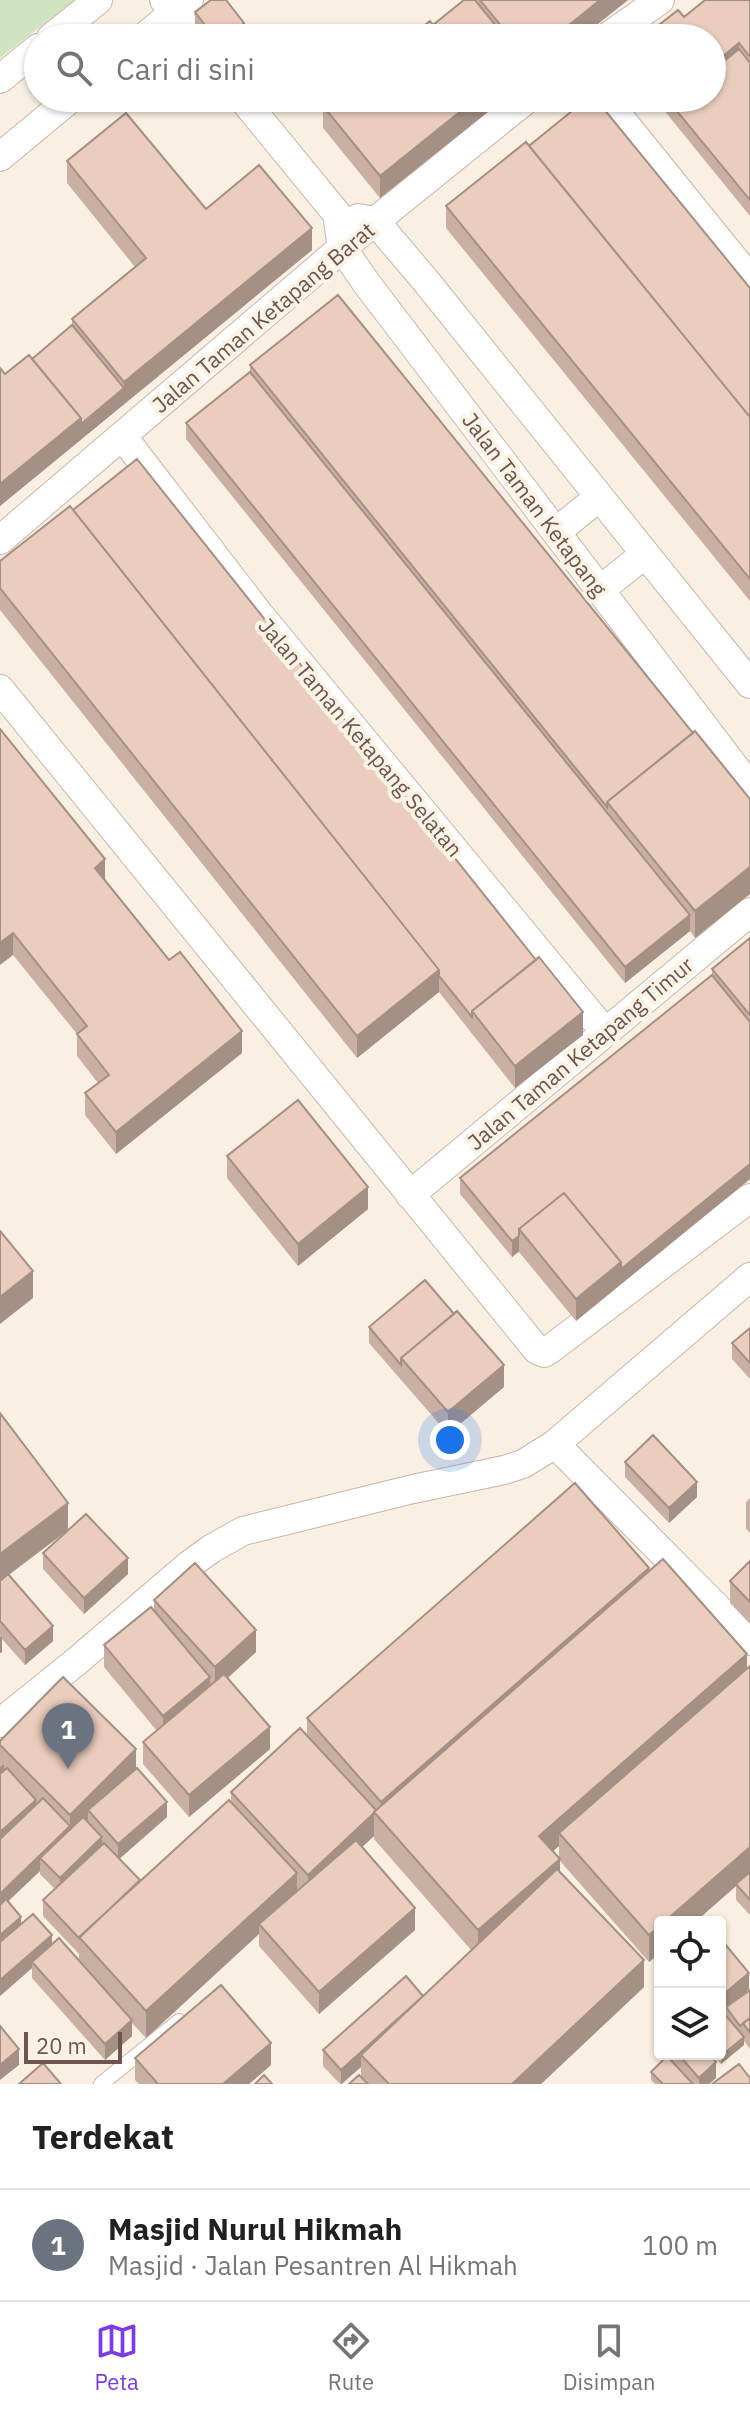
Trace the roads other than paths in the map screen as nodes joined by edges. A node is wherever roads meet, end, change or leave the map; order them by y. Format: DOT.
graph roads {
  1 [pos="98,0"];
  2 [pos="660,0"];
  3 [pos="176,4"];
  4 [pos="68,24"];
  5 [pos="157,24"];
  6 [pos="187,24"];
  7 [pos="626,24"];
  8 [pos="24,59"];
  9 [pos="0,79"];
  10 [pos="54,112"];
  11 [pos="253,112"];
  12 [pos="511,112"];
  13 [pos="615,112"];
  14 [pos="0,157"];
  15 [pos="337,214"];
  16 [pos="375,221"];
  17 [pos="342,248"];
  18 [pos="750,279"];
  19 [pos="123,437"];
  20 [pos="599,497"];
  21 [pos="556,532"];
  22 [pos="0,540"];
  23 [pos="645,554"];
  24 [pos="600,590"];
  25 [pos="750,684"];
  26 [pos="0,689"];
  27 [pos="750,787"];
  28 [pos="750,912"];
  29 [pos="605,1032"];
  30 [pos="410,1195"];
  31 [pos="750,1198"];
  32 [pos="750,1277"];
  33 [pos="555,1444"];
  34 [pos="750,1641"];
  35 [pos="0,1723"];
  36 [pos="191,2011"];
  37 [pos="101,2084"];
  1 -- 4 [label="street"];
  2 -- 7 [label="street"];
  3 -- 5 [label="street"];
  3 -- 6 [label="street"];
  8 -- 9 [label="street"];
  10 -- 14 [label="street"];
  11 -- 15 [label="street"];
  12 -- 16 [label="street, Jalan Taman Ketapang Barat"];
  13 -- 18 [label="street"];
  15 -- 16 [label="street"];
  15 -- 17 [label="street, Jalan Taman Ketapang"];
  16 -- 17 [label="street, Jalan Taman Ketapang Barat"];
  16 -- 20 [label="street"];
  17 -- 19 [label="street, Jalan Taman Ketapang Barat"];
  17 -- 21 [label="street, Jalan Taman Ketapang"];
  19 -- 22 [label="street, Jalan Taman Ketapang Barat"];
  19 -- 29 [label="street, Jalan Taman Ketapang Selatan"];
  20 -- 21 [label="street"];
  20 -- 23 [label="street"];
  21 -- 24 [label="street, Jalan Taman Ketapang"];
  23 -- 24 [label="street"];
  23 -- 25 [label="street"];
  24 -- 27 [label="street, Jalan Taman Ketapang"];
  26 -- 30 [label="street"];
  28 -- 29 [label="street, Jalan Taman Ketapang Timur"];
  29 -- 30 [label="street, Jalan Taman Ketapang Timur"];
  30 -- 31 [label="street"];
  32 -- 33 [label="street"];
  33 -- 34 [label="street"];
  33 -- 35 [label="street"];
  36 -- 37 [label="lane"];
}
